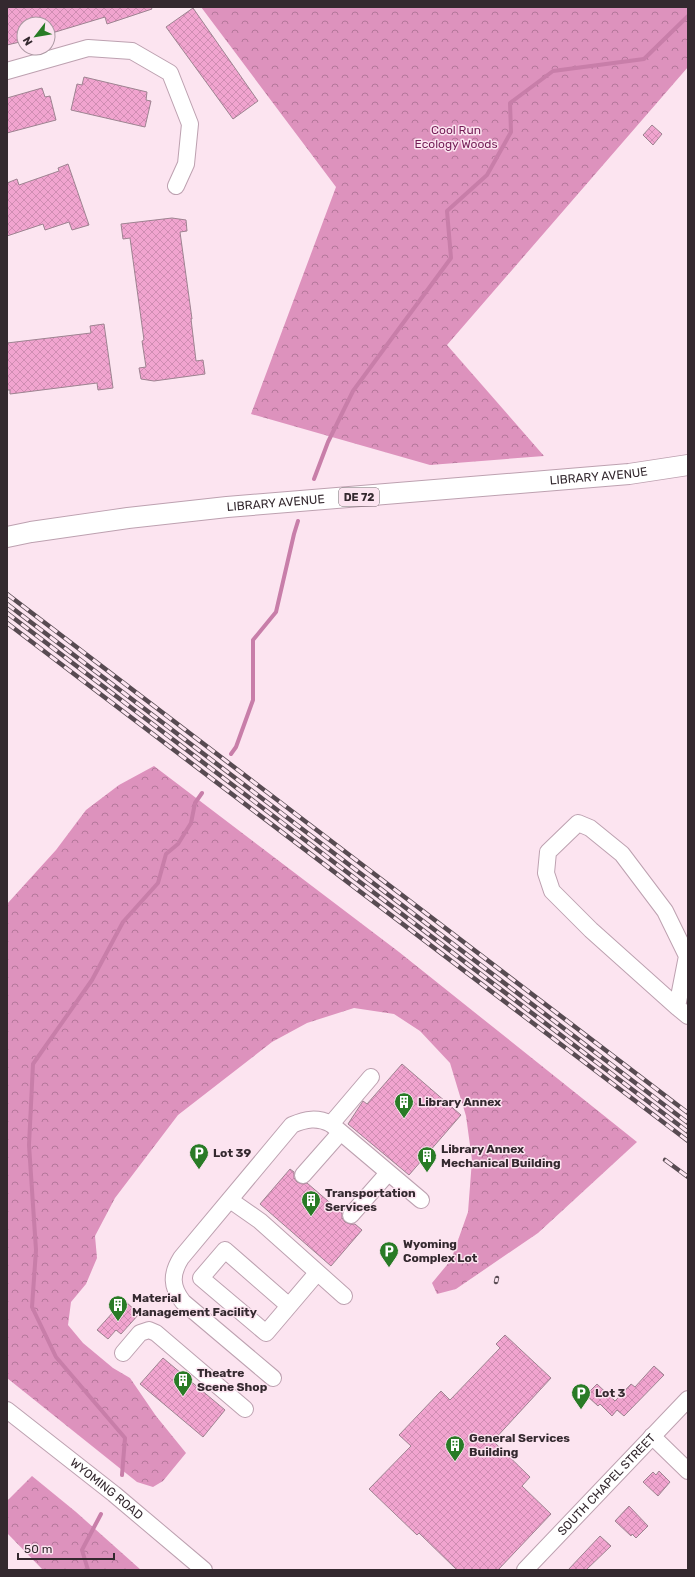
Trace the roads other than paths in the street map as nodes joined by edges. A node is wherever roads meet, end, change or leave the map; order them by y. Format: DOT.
graph roads {
  1 [pos="7,71"];
  2 [pos="176,186"];
  3 [pos="688,465"];
  4 [pos="7,538"];
  5 [pos="683,1012"];
  6 [pos="371,1077"];
  7 [pos="335,1129"];
  8 [pos="388,1173"];
  9 [pos="303,1175"];
  10 [pos="230,1200"];
  11 [pos="421,1200"];
  12 [pos="351,1215"];
  13 [pos="317,1272"];
  14 [pos="344,1296"];
  15 [pos="288,1305"];
  16 [pos="123,1353"];
  17 [pos="273,1378"];
  18 [pos="688,1399"];
  19 [pos="245,1409"];
  20 [pos="7,1410"];
  21 [pos="652,1436"];
  22 [pos="688,1471"];
  23 [pos="204,1570"];
  24 [pos="525,1570"];
  1 -- 2 [label="street"];
  3 -- 4 [label="main road, LIBRARY AVENUE / DE 72"];
  5 -- 5 [label="street"];
  6 -- 7 [label="street"];
  7 -- 8 [label="street"];
  7 -- 9 [label="street"];
  7 -- 10 [label="street"];
  8 -- 11 [label="street"];
  8 -- 12 [label="street"];
  10 -- 13 [label="street"];
  10 -- 17 [label="street"];
  13 -- 14 [label="street"];
  13 -- 15 [label="street"];
  15 -- 15 [label="street"];
  16 -- 19 [label="street"];
  18 -- 21 [label="street, SOUTH CHAPEL STREET"];
  20 -- 23 [label="street, WYOMING ROAD"];
  21 -- 22 [label="street"];
  21 -- 24 [label="street, SOUTH CHAPEL STREET"];
}
